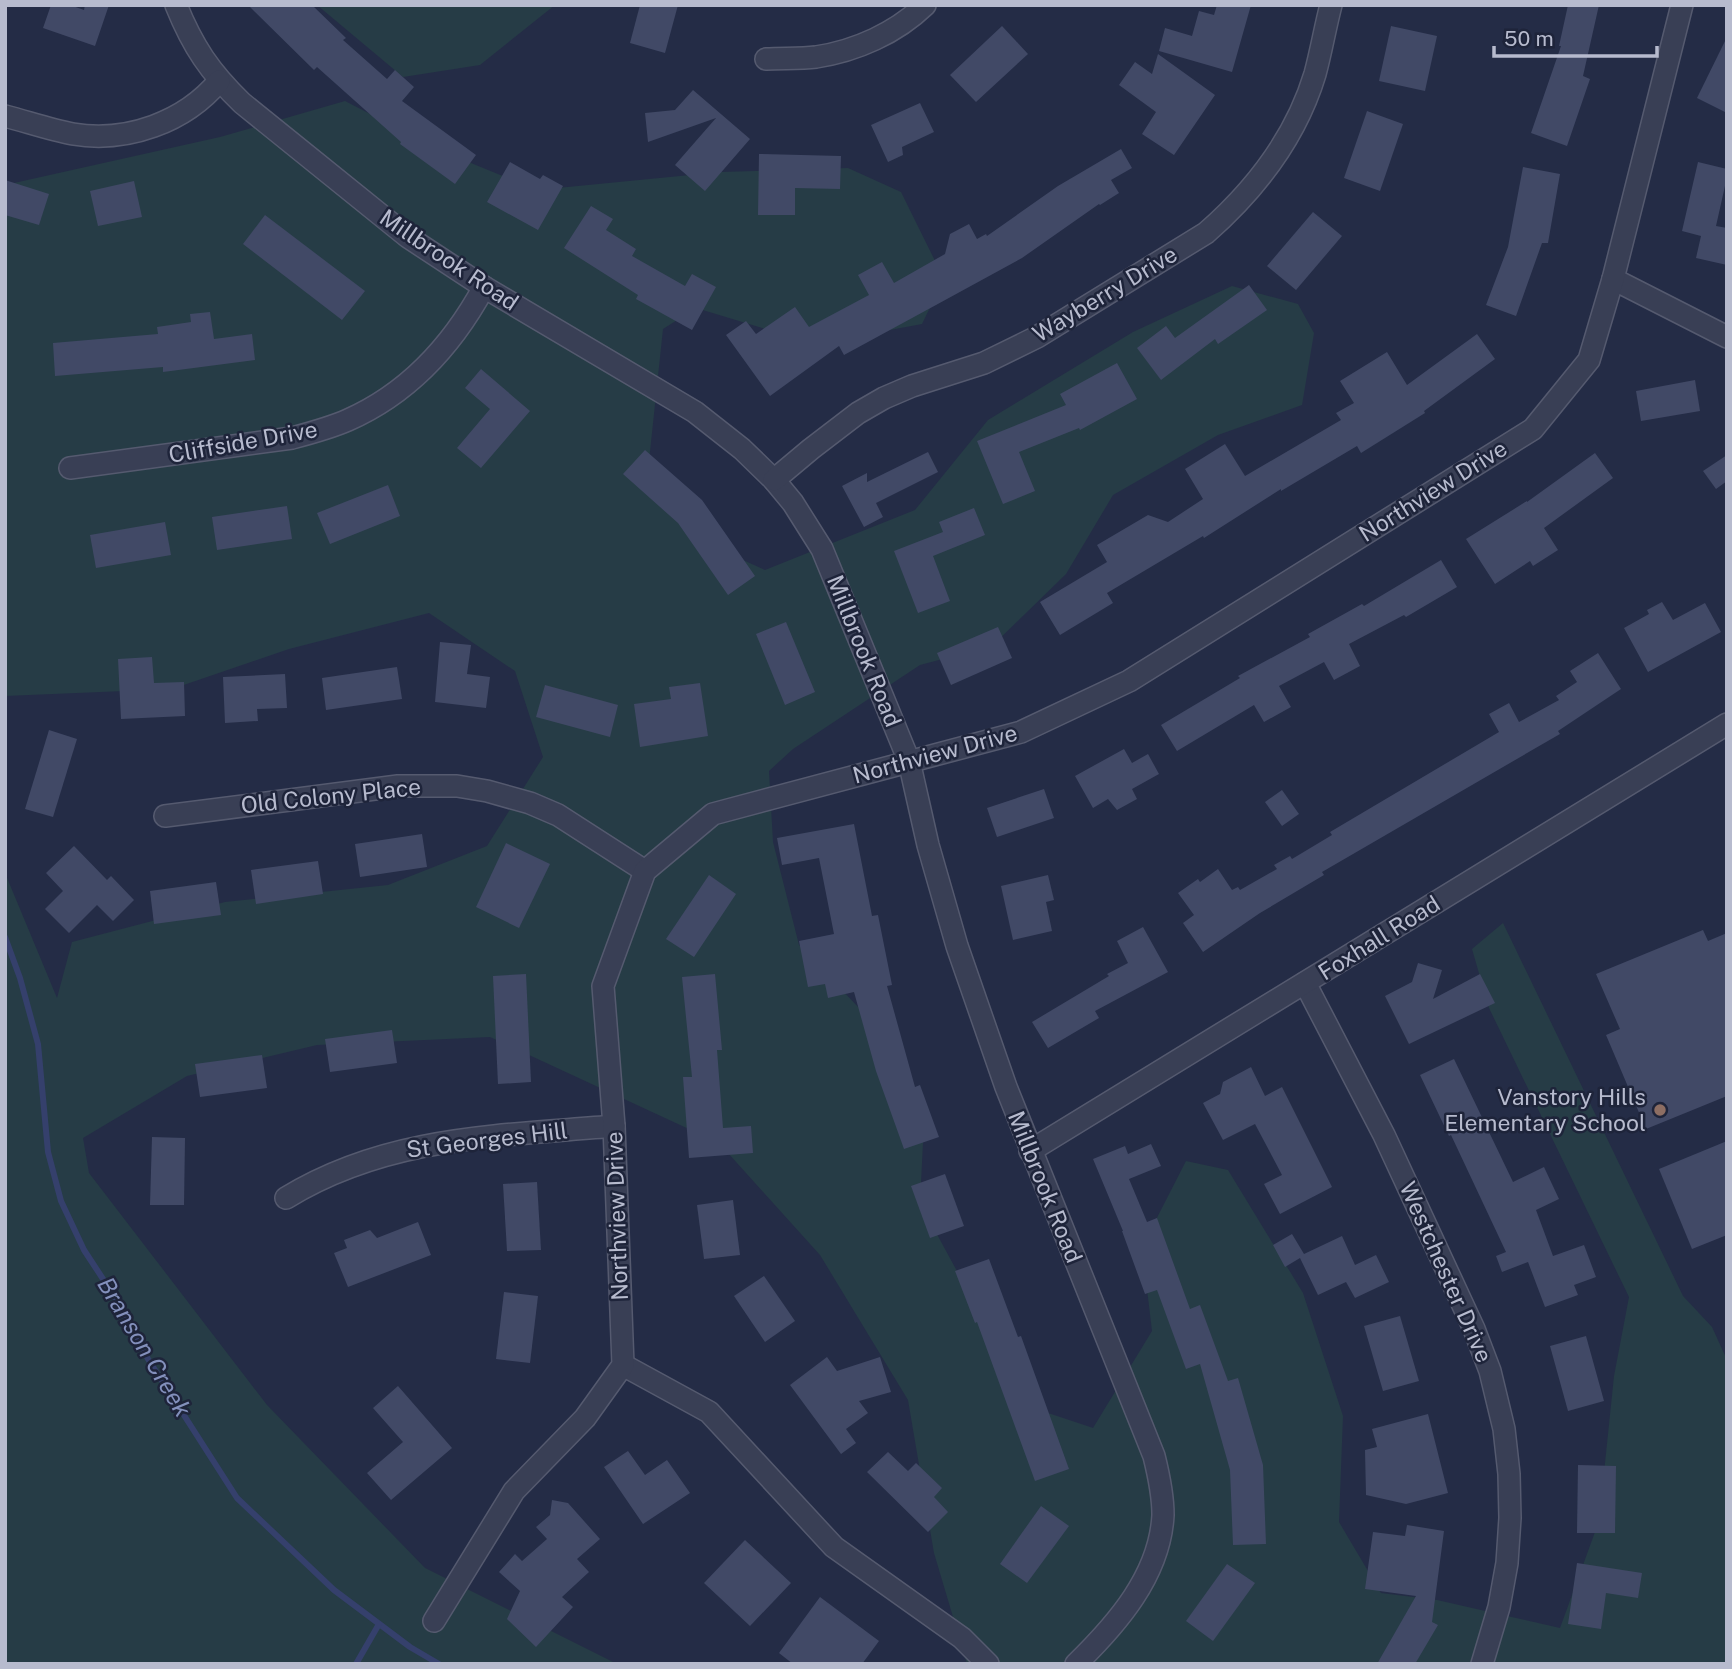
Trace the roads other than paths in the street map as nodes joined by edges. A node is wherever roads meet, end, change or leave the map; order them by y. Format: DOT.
graph roads {
  1 [pos="176,5"];
  2 [pos="925,5"];
  3 [pos="1331,5"];
  4 [pos="1682,5"];
  5 [pos="766,59"];
  6 [pos="219,81"];
  7 [pos="5,116"];
  8 [pos="1613,279"];
  9 [pos="484,287"];
  10 [pos="1727,337"];
  11 [pos="70,468"];
  12 [pos="774,480"];
  13 [pos="1727,724"];
  14 [pos="909,761"];
  15 [pos="165,816"];
  16 [pos="645,871"];
  17 [pos="1305,983"];
  18 [pos="614,1126"];
  19 [pos="1030,1151"];
  20 [pos="286,1198"];
  21 [pos="623,1364"];
  22 [pos="434,1621"];
  23 [pos="988,1664"];
  24 [pos="1076,1664"];
  25 [pos="1482,1664"];
  1 -- 6 [label="street, Millbrook Road"];
  2 -- 5 [label="street"];
  3 -- 12 [label="street, Wayberry Drive"];
  4 -- 8 [label="street, Northview Drive"];
  6 -- 7 [label="street"];
  6 -- 9 [label="street, Millbrook Road"];
  8 -- 10 [label="street"];
  8 -- 14 [label="street, Northview Drive"];
  9 -- 11 [label="street, Cliffside Drive"];
  9 -- 12 [label="street, Millbrook Road"];
  12 -- 14 [label="street, Millbrook Road"];
  13 -- 17 [label="street, Foxhall Road"];
  14 -- 16 [label="street, Northview Drive"];
  14 -- 19 [label="street, Millbrook Road"];
  15 -- 16 [label="street, Old Colony Place"];
  16 -- 18 [label="street, Northview Drive"];
  17 -- 19 [label="street, Foxhall Road"];
  17 -- 25 [label="street, Westchester Drive"];
  18 -- 20 [label="street, St Georges Hill"];
  18 -- 21 [label="street, Northview Drive"];
  19 -- 24 [label="street, Millbrook Road"];
  21 -- 22 [label="street"];
  21 -- 23 [label="street"];
}
